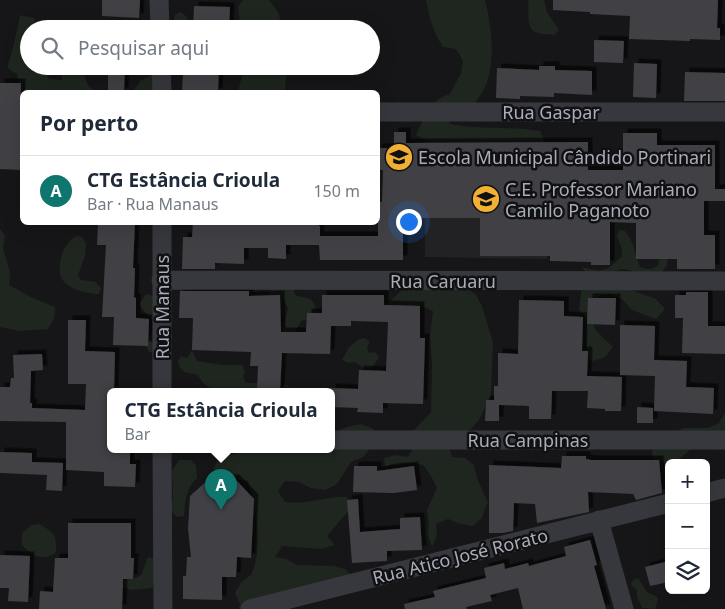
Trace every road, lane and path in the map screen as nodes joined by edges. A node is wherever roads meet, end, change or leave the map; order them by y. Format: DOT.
graph roads {
  1 [pos="159,0"];
  2 [pos="160,20"];
  3 [pos="161,75"];
  4 [pos="162,90"];
  5 [pos="380,112"];
  6 [pos="725,112"];
  7 [pos="162,225"];
  8 [pos="161,280"];
  9 [pos="725,281"];
  10 [pos="162,388"];
  11 [pos="335,440"];
  12 [pos="725,440"];
  13 [pos="162,453"];
  14 [pos="725,488"];
  15 [pos="710,492"];
  16 [pos="665,503"];
  17 [pos="600,520"];
  18 [pos="163,609"];
  19 [pos="250,609"];
  20 [pos="624,609"];
  1 -- 2 [label="street"];
  3 -- 4 [label="street"];
  5 -- 6 [label="street, Rua Gaspar"];
  7 -- 8 [label="street, Rua Manaus"];
  8 -- 9 [label="street, Rua Caruaru"];
  8 -- 10 [label="street, Rua Manaus"];
  11 -- 12 [label="street, Rua Campinas"];
  13 -- 18 [label="street"];
  14 -- 15 [label="street"];
  16 -- 17 [label="street, Rua Atico José Rorato"];
  17 -- 19 [label="street, Rua Atico José Rorato"];
  17 -- 20 [label="street"];
}
